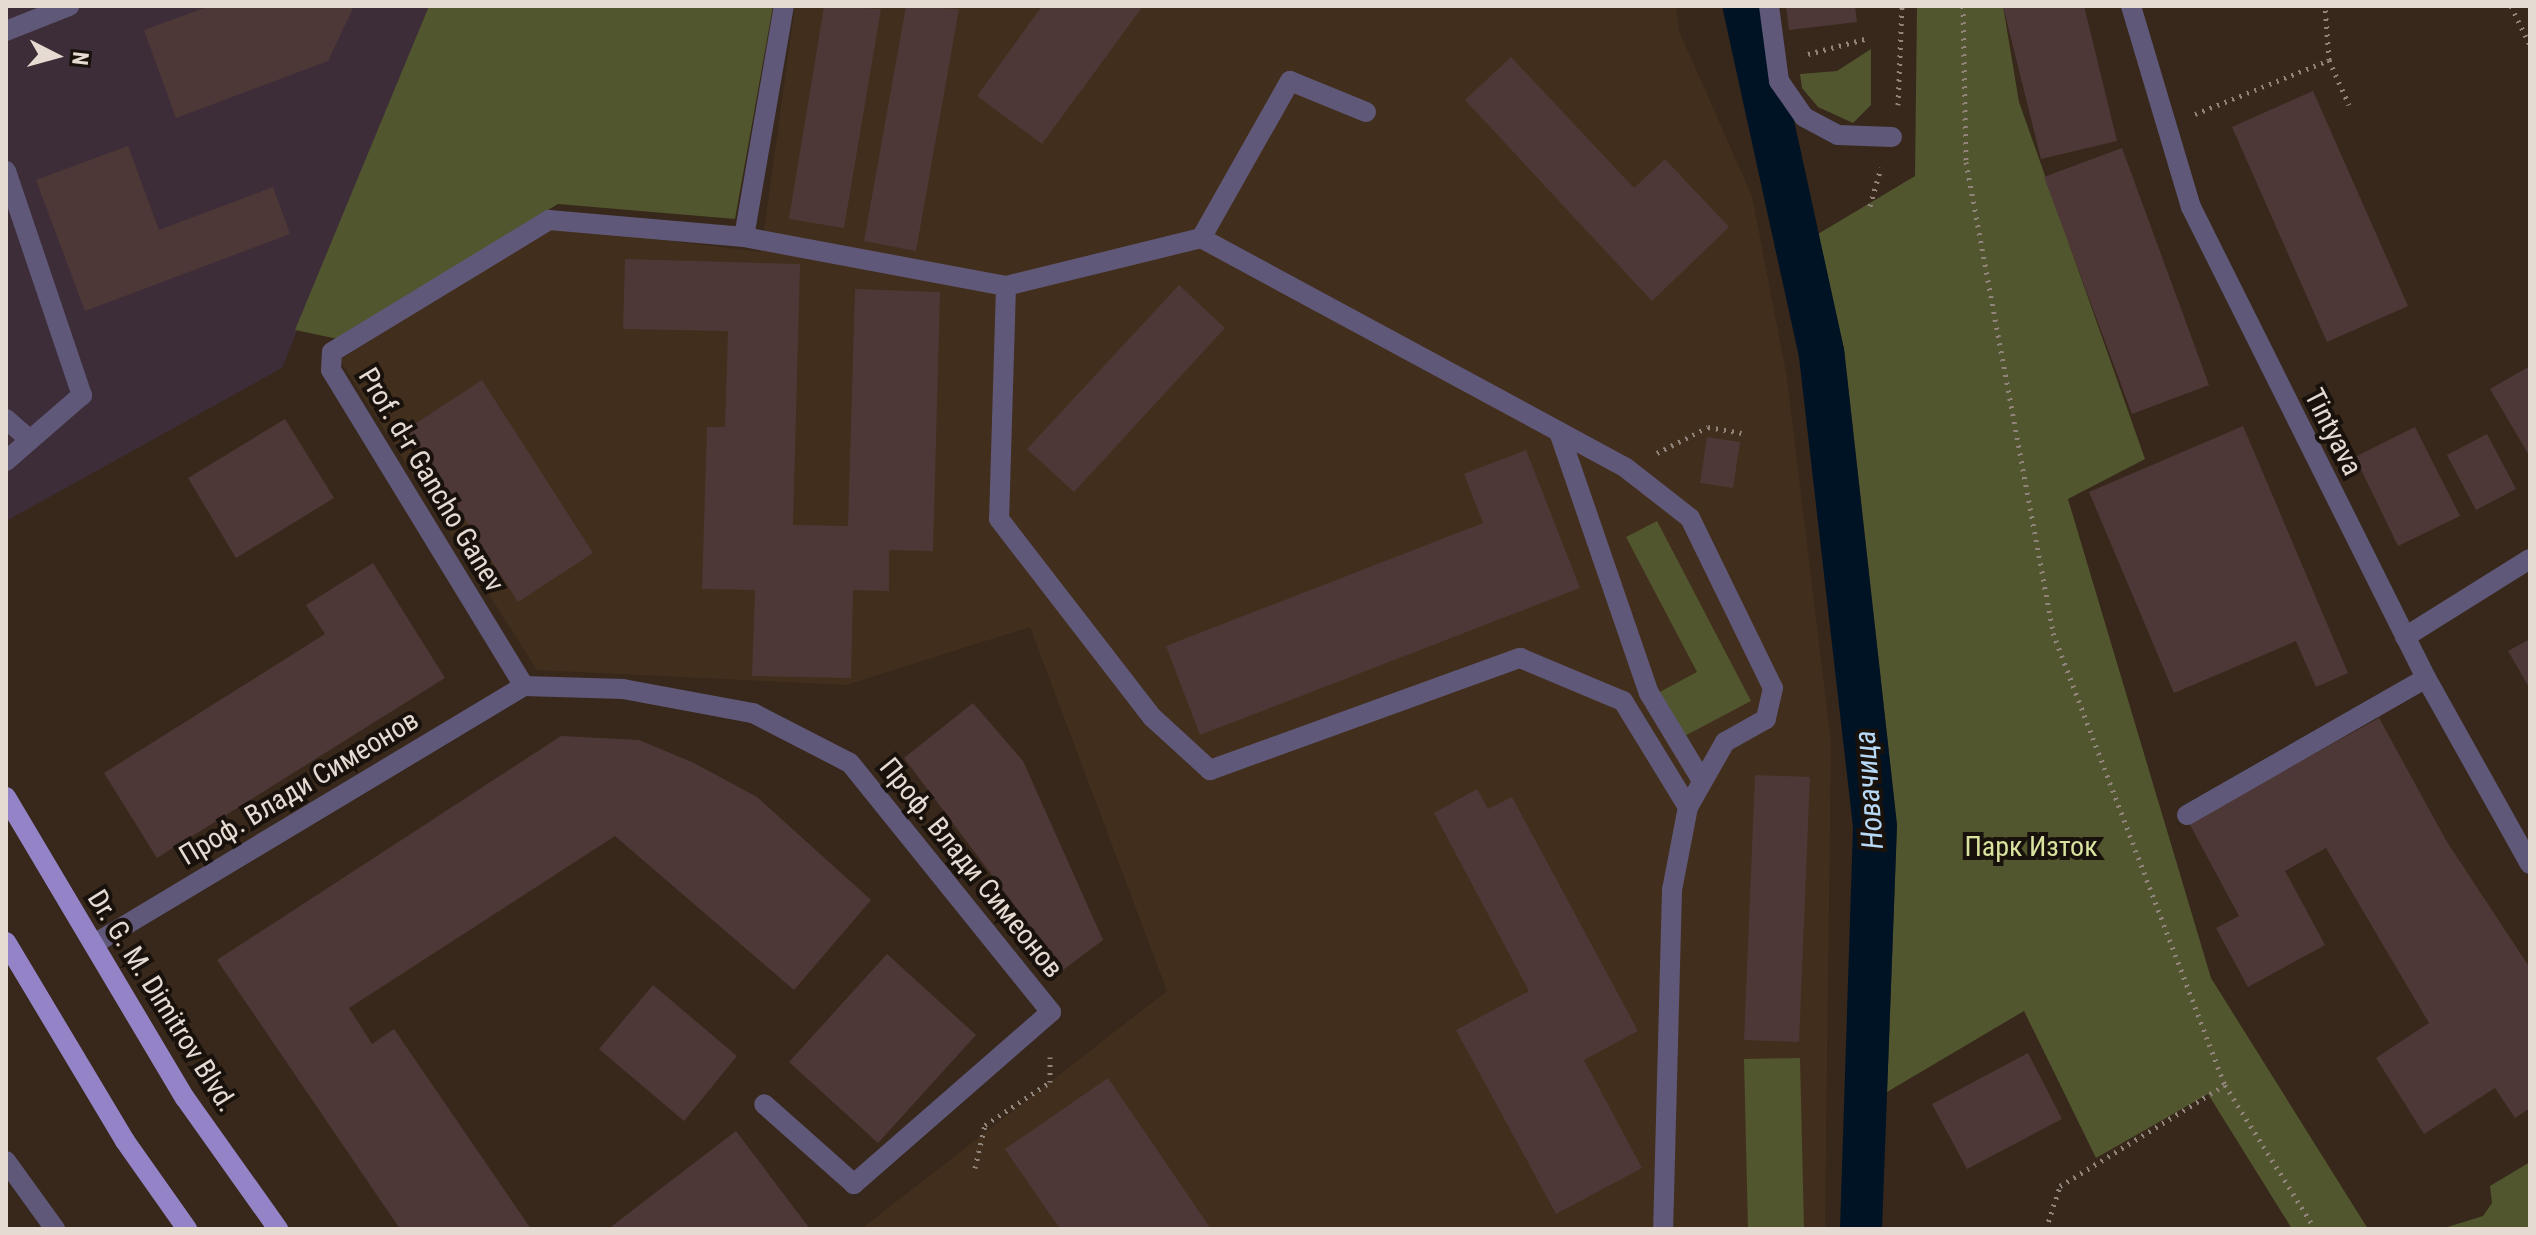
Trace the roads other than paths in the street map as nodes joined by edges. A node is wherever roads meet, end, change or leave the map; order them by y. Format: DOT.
graph roads {
  1 [pos="69,6"];
  2 [pos="784,6"];
  3 [pos="1769,6"];
  4 [pos="2131,6"];
  5 [pos="6,31"];
  6 [pos="1366,112"];
  7 [pos="1892,137"];
  8 [pos="6,171"];
  9 [pos="744,237"];
  10 [pos="1201,238"];
  11 [pos="1006,286"];
  12 [pos="6,419"];
  13 [pos="1559,432"];
  14 [pos="30,440"];
  15 [pos="6,461"];
  16 [pos="2530,559"];
  17 [pos="2405,637"];
  18 [pos="2426,678"];
  19 [pos="524,686"];
  20 [pos="1702,781"];
  21 [pos="6,797"];
  22 [pos="1688,807"];
  23 [pos="2187,815"];
  24 [pos="2530,864"];
  25 [pos="6,942"];
  26 [pos="94,944"];
  27 [pos="764,1104"];
  28 [pos="6,1161"];
  29 [pos="55,1229"];
  30 [pos="187,1229"];
  31 [pos="278,1229"];
  32 [pos="1663,1229"];
  1 -- 5 [label="street"];
  2 -- 9 [label="street"];
  3 -- 7 [label="street"];
  4 -- 17 [label="street, Tintyava"];
  6 -- 10 [label="street"];
  8 -- 14 [label="street"];
  9 -- 11 [label="street"];
  9 -- 19 [label="street, Prof. d-r Gancho Ganev"];
  10 -- 11 [label="street"];
  10 -- 13 [label="street"];
  11 -- 22 [label="street"];
  12 -- 14 [label="street"];
  13 -- 20 [label="street"];
  13 -- 20 [label="street"];
  14 -- 15 [label="street"];
  16 -- 17 [label="street"];
  17 -- 18 [label="street, Tintyava"];
  18 -- 23 [label="street"];
  18 -- 24 [label="street, Tintyava"];
  19 -- 26 [label="street, Проф. Влади Симеонов"];
  19 -- 27 [label="street, Проф. Влади Симеонов"];
  20 -- 22 [label="street"];
  21 -- 26 [label="main road, Dr. G. M. Dimitrov Blvd."];
  22 -- 32 [label="street"];
  25 -- 30 [label="main road"];
  26 -- 31 [label="main road, Dr. G. M. Dimitrov Blvd."];
  28 -- 29 [label="street"];
}
